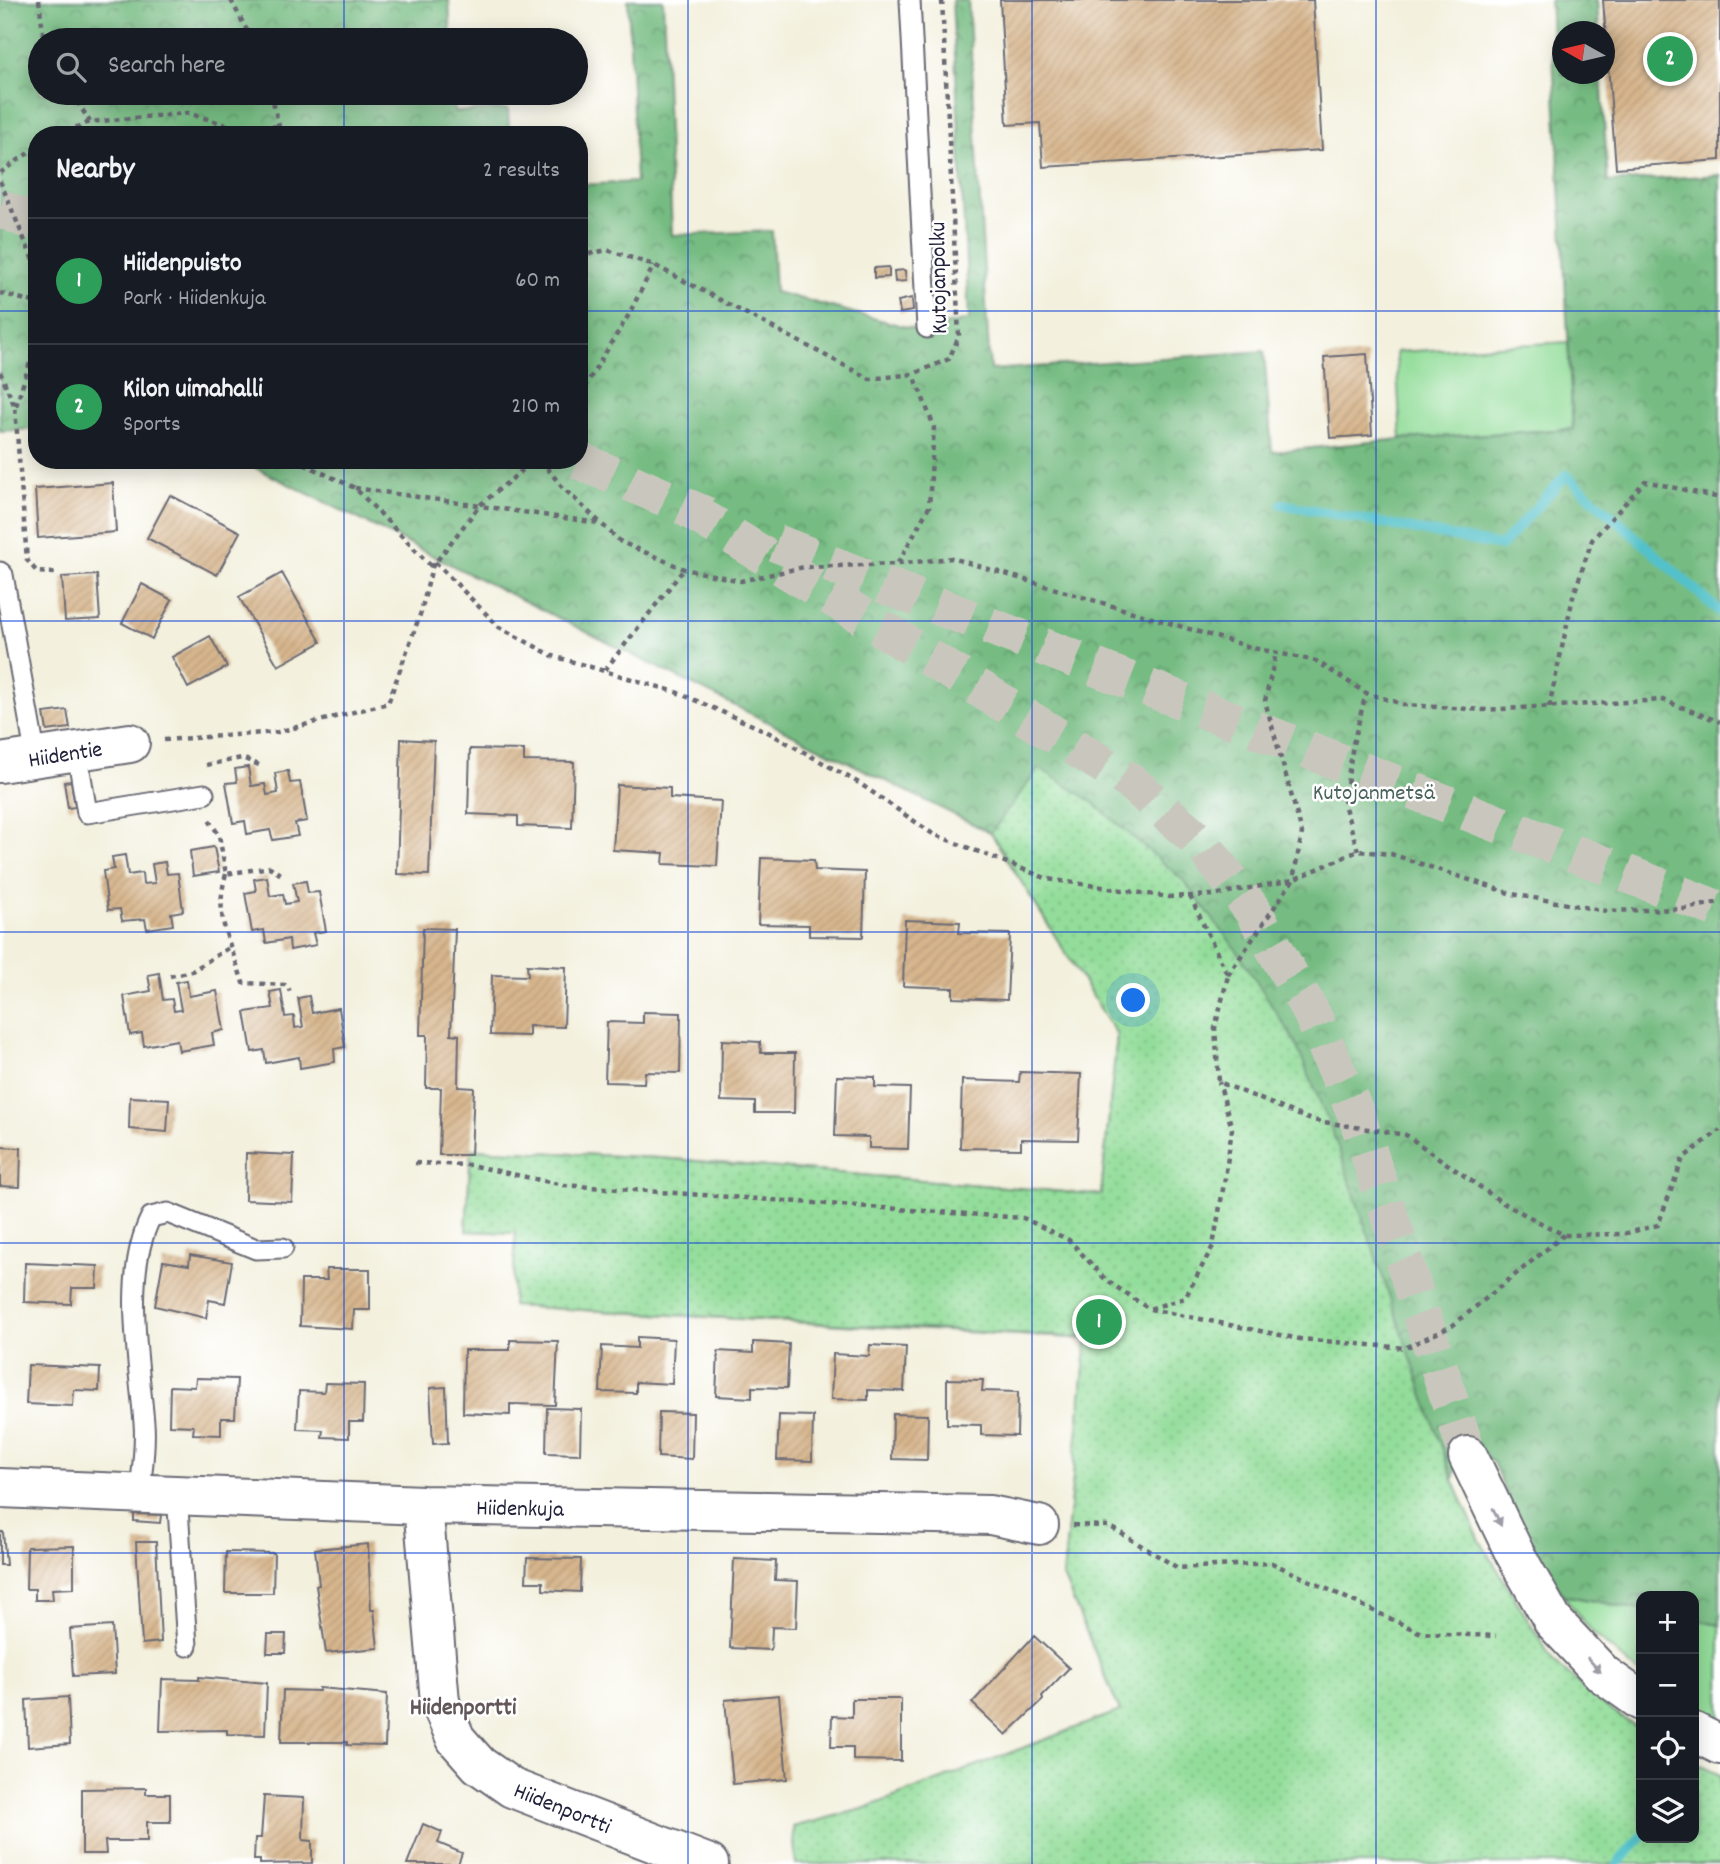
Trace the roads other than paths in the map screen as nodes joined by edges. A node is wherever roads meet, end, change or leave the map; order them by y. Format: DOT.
graph roads {
  1 [pos="910,0"];
  2 [pos="928,328"];
  3 [pos="0,572"];
  4 [pos="130,743"];
  5 [pos="77,752"];
  6 [pos="18,761"];
  7 [pos="204,794"];
  8 [pos="283,1248"];
  9 [pos="1468,1456"];
  10 [pos="0,1488"];
  11 [pos="159,1493"];
  12 [pos="423,1505"];
  13 [pos="1039,1525"];
  14 [pos="187,1646"];
  15 [pos="1636,1697"];
  16 [pos="1699,1734"];
  17 [pos="1720,1745"];
  18 [pos="709,1864"];
  1 -- 2 [label="lane"];
  3 -- 6 [label="lane"];
  4 -- 5 [label="main road, Hiidentie"];
  5 -- 6 [label="main road, Hiidentie"];
  5 -- 7 [label="lane"];
  8 -- 11 [label="lane"];
  9 -- 15 [label="main road, one-way"];
  10 -- 11 [label="main road, Hiidenkuja"];
  11 -- 12 [label="main road, Hiidenkuja"];
  11 -- 14 [label="lane"];
  12 -- 13 [label="main road, Hiidenkuja"];
  12 -- 18 [label="main road, Hiidenportti"];
  16 -- 17 [label="main road"];
}
